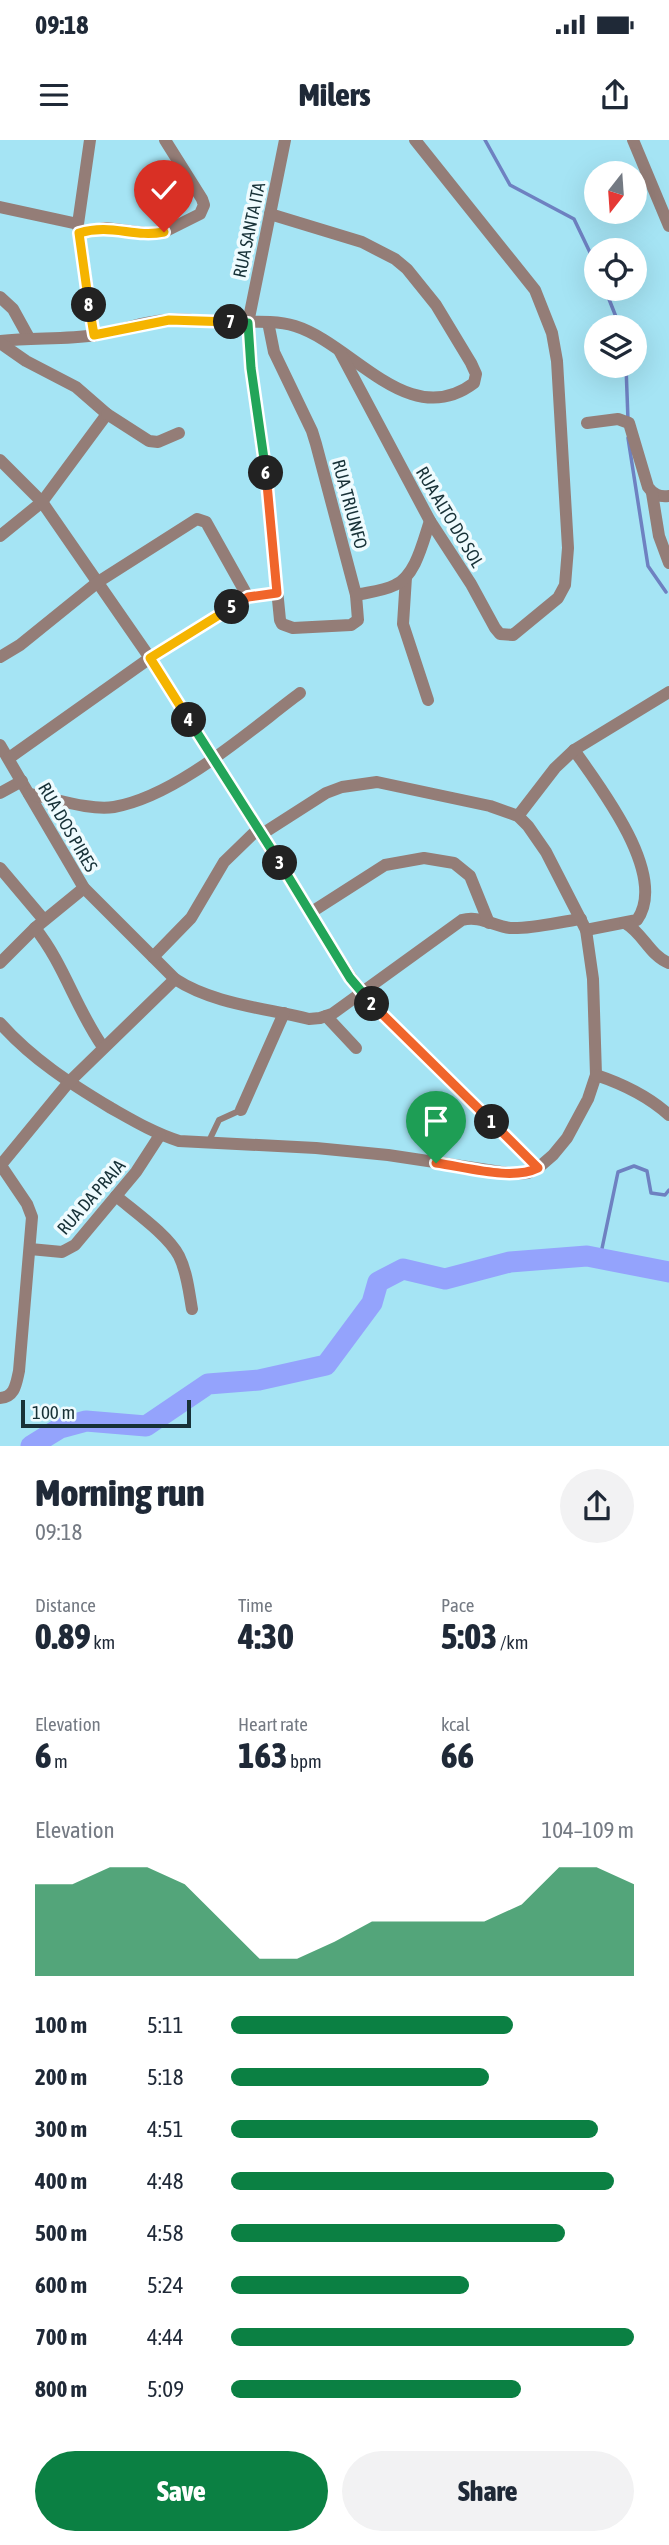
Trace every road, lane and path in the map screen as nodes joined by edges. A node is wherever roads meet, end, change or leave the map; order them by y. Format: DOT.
graph roads {
  1 [pos="90,140"];
  2 [pos="165,140"];
  3 [pos="285,140"];
  4 [pos="415,140"];
  5 [pos="633,140"];
  6 [pos="0,206"];
  7 [pos="270,214"];
  8 [pos="669,226"];
  9 [pos="78,229"];
  10 [pos="0,297"];
  11 [pos="268,322"];
  12 [pos="248,323"];
  13 [pos="94,335"];
  14 [pos="29,338"];
  15 [pos="0,342"];
  16 [pos="340,352"];
  17 [pos="107,414"];
  18 [pos="587,423"];
  19 [pos="179,433"];
  20 [pos="0,460"];
  21 [pos="652,493"];
  22 [pos="669,496"];
  23 [pos="42,502"];
  24 [pos="430,522"];
  25 [pos="0,536"];
  26 [pos="669,563"];
  27 [pos="406,577"];
  28 [pos="98,582"];
  29 [pos="277,593"];
  30 [pos="356,595"];
  31 [pos="248,597"];
  32 [pos="280,620"];
  33 [pos="0,657"];
  34 [pos="150,658"];
  35 [pos="669,692"];
  36 [pos="300,693"];
  37 [pos="428,700"];
  38 [pos="0,745"];
  39 [pos="574,750"];
  40 [pos="9,758"];
  41 [pos="213,758"];
  42 [pos="22,781"];
  43 [pos="0,793"];
  44 [pos="29,794"];
  45 [pos="518,816"];
  46 [pos="260,831"];
  47 [pos="0,868"];
  48 [pos="84,888"];
  49 [pos="310,913"];
  50 [pos="489,923"];
  51 [pos="625,923"];
  52 [pos="40,924"];
  53 [pos="584,925"];
  54 [pos="153,957"];
  55 [pos="0,963"];
  56 [pos="669,963"];
  57 [pos="174,979"];
  58 [pos="360,992"];
  59 [pos="284,1013"];
  60 [pos="326,1016"];
  61 [pos="0,1023"];
  62 [pos="103,1047"];
  63 [pos="356,1048"];
  64 [pos="597,1075"];
  65 [pos="69,1082"];
  66 [pos="241,1110"];
  67 [pos="669,1115"];
  68 [pos="160,1135"];
  69 [pos="208,1143"];
  70 [pos="0,1165"];
  71 [pos="538,1168"];
  72 [pos="116,1196"];
  73 [pos="30,1249"];
  74 [pos="192,1309"];
  75 [pos="0,1398"];
  1 -- 9 [label="street"];
  2 -- 9 [label="street"];
  3 -- 7 [label="street, RUA SANTA ITA"];
  4 -- 24 [label="street, RUA ALTO DO SOL"];
  5 -- 8 [label="street"];
  6 -- 9 [label="street"];
  7 -- 12 [label="street, RUA SANTA ITA"];
  7 -- 16 [label="street"];
  9 -- 13 [label="street"];
  10 -- 14 [label="street"];
  11 -- 12 [label="street"];
  11 -- 16 [label="street"];
  11 -- 30 [label="street, RUA TRIUNFO"];
  12 -- 13 [label="street"];
  12 -- 29 [label="street, RUA SANTA ITA"];
  13 -- 14 [label="street"];
  14 -- 15 [label="street"];
  15 -- 17 [label="street"];
  16 -- 24 [label="street, RUA ALTO DO SOL"];
  17 -- 19 [label="street"];
  17 -- 23 [label="street"];
  18 -- 21 [label="street"];
  20 -- 23 [label="street"];
  21 -- 22 [label="street"];
  21 -- 26 [label="street"];
  23 -- 25 [label="street"];
  23 -- 28 [label="street"];
  24 -- 27 [label="street"];
  27 -- 30 [label="street"];
  27 -- 37 [label="street"];
  28 -- 31 [label="street"];
  28 -- 33 [label="street"];
  28 -- 34 [label="street"];
  29 -- 31 [label="street"];
  29 -- 32 [label="street, RUA SANTA ITA"];
  30 -- 32 [label="street, RUA TRIUNFO"];
  31 -- 34 [label="street"];
  34 -- 40 [label="street"];
  34 -- 41 [label="street"];
  35 -- 39 [label="street"];
  36 -- 41 [label="street"];
  38 -- 40 [label="street, RUA DOS PIRES"];
  39 -- 45 [label="street"];
  39 -- 51 [label="street"];
  40 -- 42 [label="street, RUA DOS PIRES"];
  41 -- 44 [label="street"];
  41 -- 46 [label="street"];
  42 -- 43 [label="street"];
  42 -- 44 [label="street, RUA DOS PIRES"];
  44 -- 48 [label="street, RUA DOS PIRES"];
  45 -- 46 [label="street"];
  45 -- 53 [label="street"];
  46 -- 49 [label="street"];
  46 -- 54 [label="street"];
  47 -- 52 [label="street"];
  48 -- 52 [label="street"];
  48 -- 54 [label="street, RUA DOS PIRES"];
  49 -- 50 [label="street"];
  49 -- 58 [label="street"];
  50 -- 53 [label="street"];
  50 -- 58 [label="street"];
  51 -- 53 [label="street"];
  51 -- 56 [label="street"];
  52 -- 55 [label="street"];
  52 -- 62 [label="street"];
  53 -- 64 [label="street"];
  54 -- 57 [label="street, RUA DOS PIRES"];
  57 -- 59 [label="street"];
  57 -- 62 [label="street"];
  58 -- 60 [label="street"];
  58 -- 71 [label="street"];
  59 -- 60 [label="street"];
  59 -- 66 [label="street"];
  60 -- 63 [label="street"];
  61 -- 65 [label="street"];
  62 -- 65 [label="street"];
  64 -- 67 [label="street"];
  64 -- 71 [label="street"];
  65 -- 68 [label="street"];
  65 -- 70 [label="street"];
  66 -- 69 [label="lane"];
  68 -- 69 [label="street"];
  68 -- 72 [label="street, RUA DA PRAIA"];
  69 -- 71 [label="street"];
  70 -- 73 [label="street"];
  72 -- 73 [label="street, RUA DA PRAIA"];
  72 -- 74 [label="street"];
  73 -- 75 [label="street"];
}
